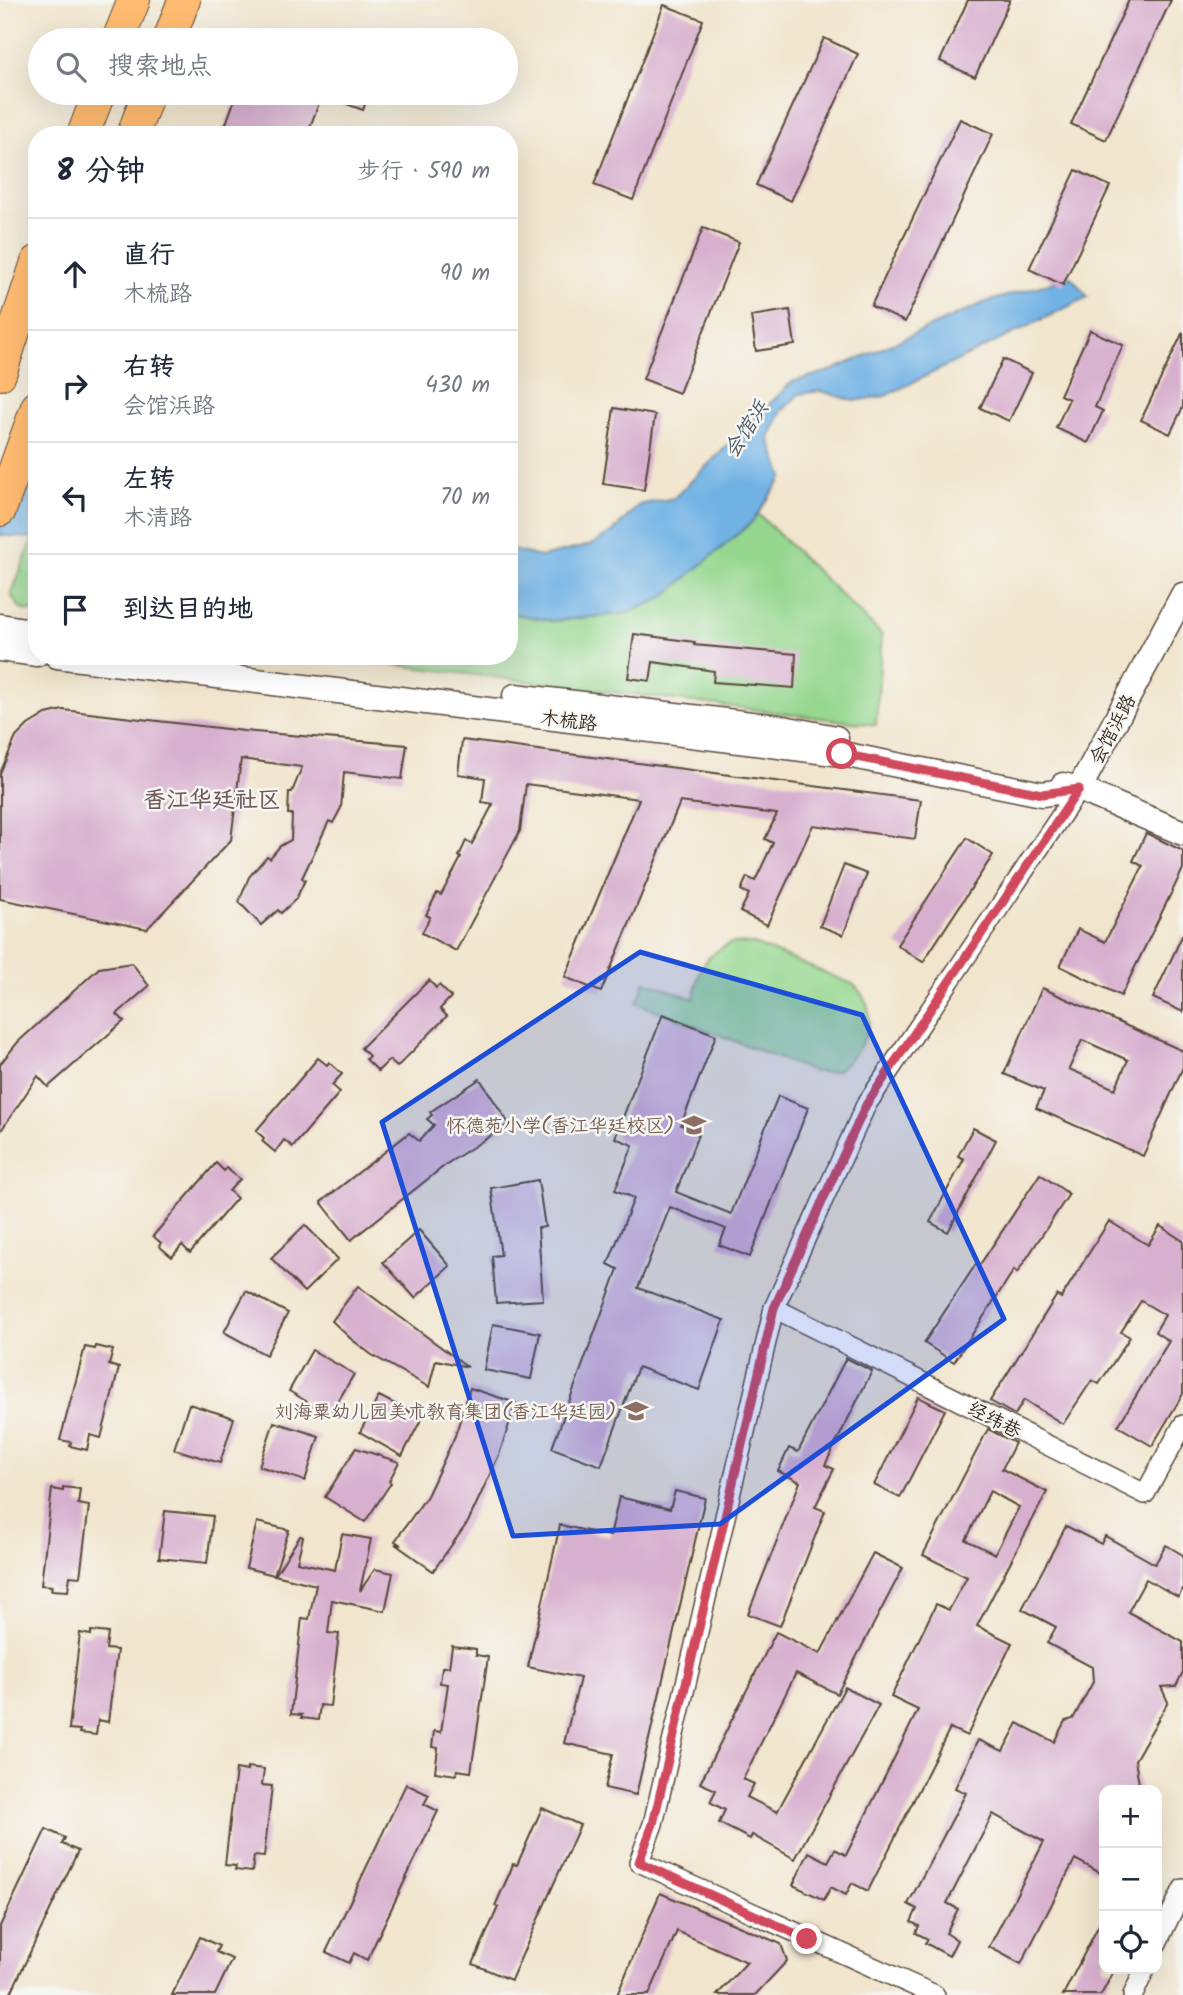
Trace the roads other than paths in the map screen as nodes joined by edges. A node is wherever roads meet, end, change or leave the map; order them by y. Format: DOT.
graph roads {
  1 [pos="134,0"];
  2 [pos="184,0"];
  3 [pos="123,28"];
  4 [pos="174,28"];
  5 [pos="94,105"];
  6 [pos="144,105"];
  7 [pos="86,126"];
  8 [pos="136,126"];
  9 [pos="28,289"];
  10 [pos="0,374"];
  11 [pos="28,433"];
  12 [pos="0,510"];
  13 [pos="1183,595"];
  14 [pos="0,626"];
  15 [pos="28,631"];
  16 [pos="0,649"];
  17 [pos="28,653"];
  18 [pos="129,665"];
  19 [pos="261,665"];
  20 [pos="1079,789"];
  21 [pos="1183,832"];
  22 [pos="774,1308"];
  23 [pos="1183,1425"];
  24 [pos="1183,1889"];
  25 [pos="1162,1933"];
  26 [pos="1143,1974"];
  27 [pos="935,1995"];
  28 [pos="1133,1995"];
  1 -- 3 [label="main road"];
  2 -- 4 [label="main road"];
  5 -- 7 [label="main road"];
  6 -- 8 [label="main road"];
  9 -- 10 [label="main road"];
  11 -- 12 [label="main road"];
  13 -- 20 [label="street, 会馆浜路"];
  14 -- 15 [label="street"];
  16 -- 17 [label="street"];
  18 -- 20 [label="street, 木梳路"];
  19 -- 20 [label="street, 木梳路"];
  20 -- 21 [label="street, 木梳路"];
  20 -- 22 [label="street, 会馆浜路"];
  22 -- 23 [label="street, 经纬巷"];
  22 -- 27 [label="street, 会馆浜路"];
  24 -- 25 [label="street"];
  26 -- 28 [label="street"];
}
